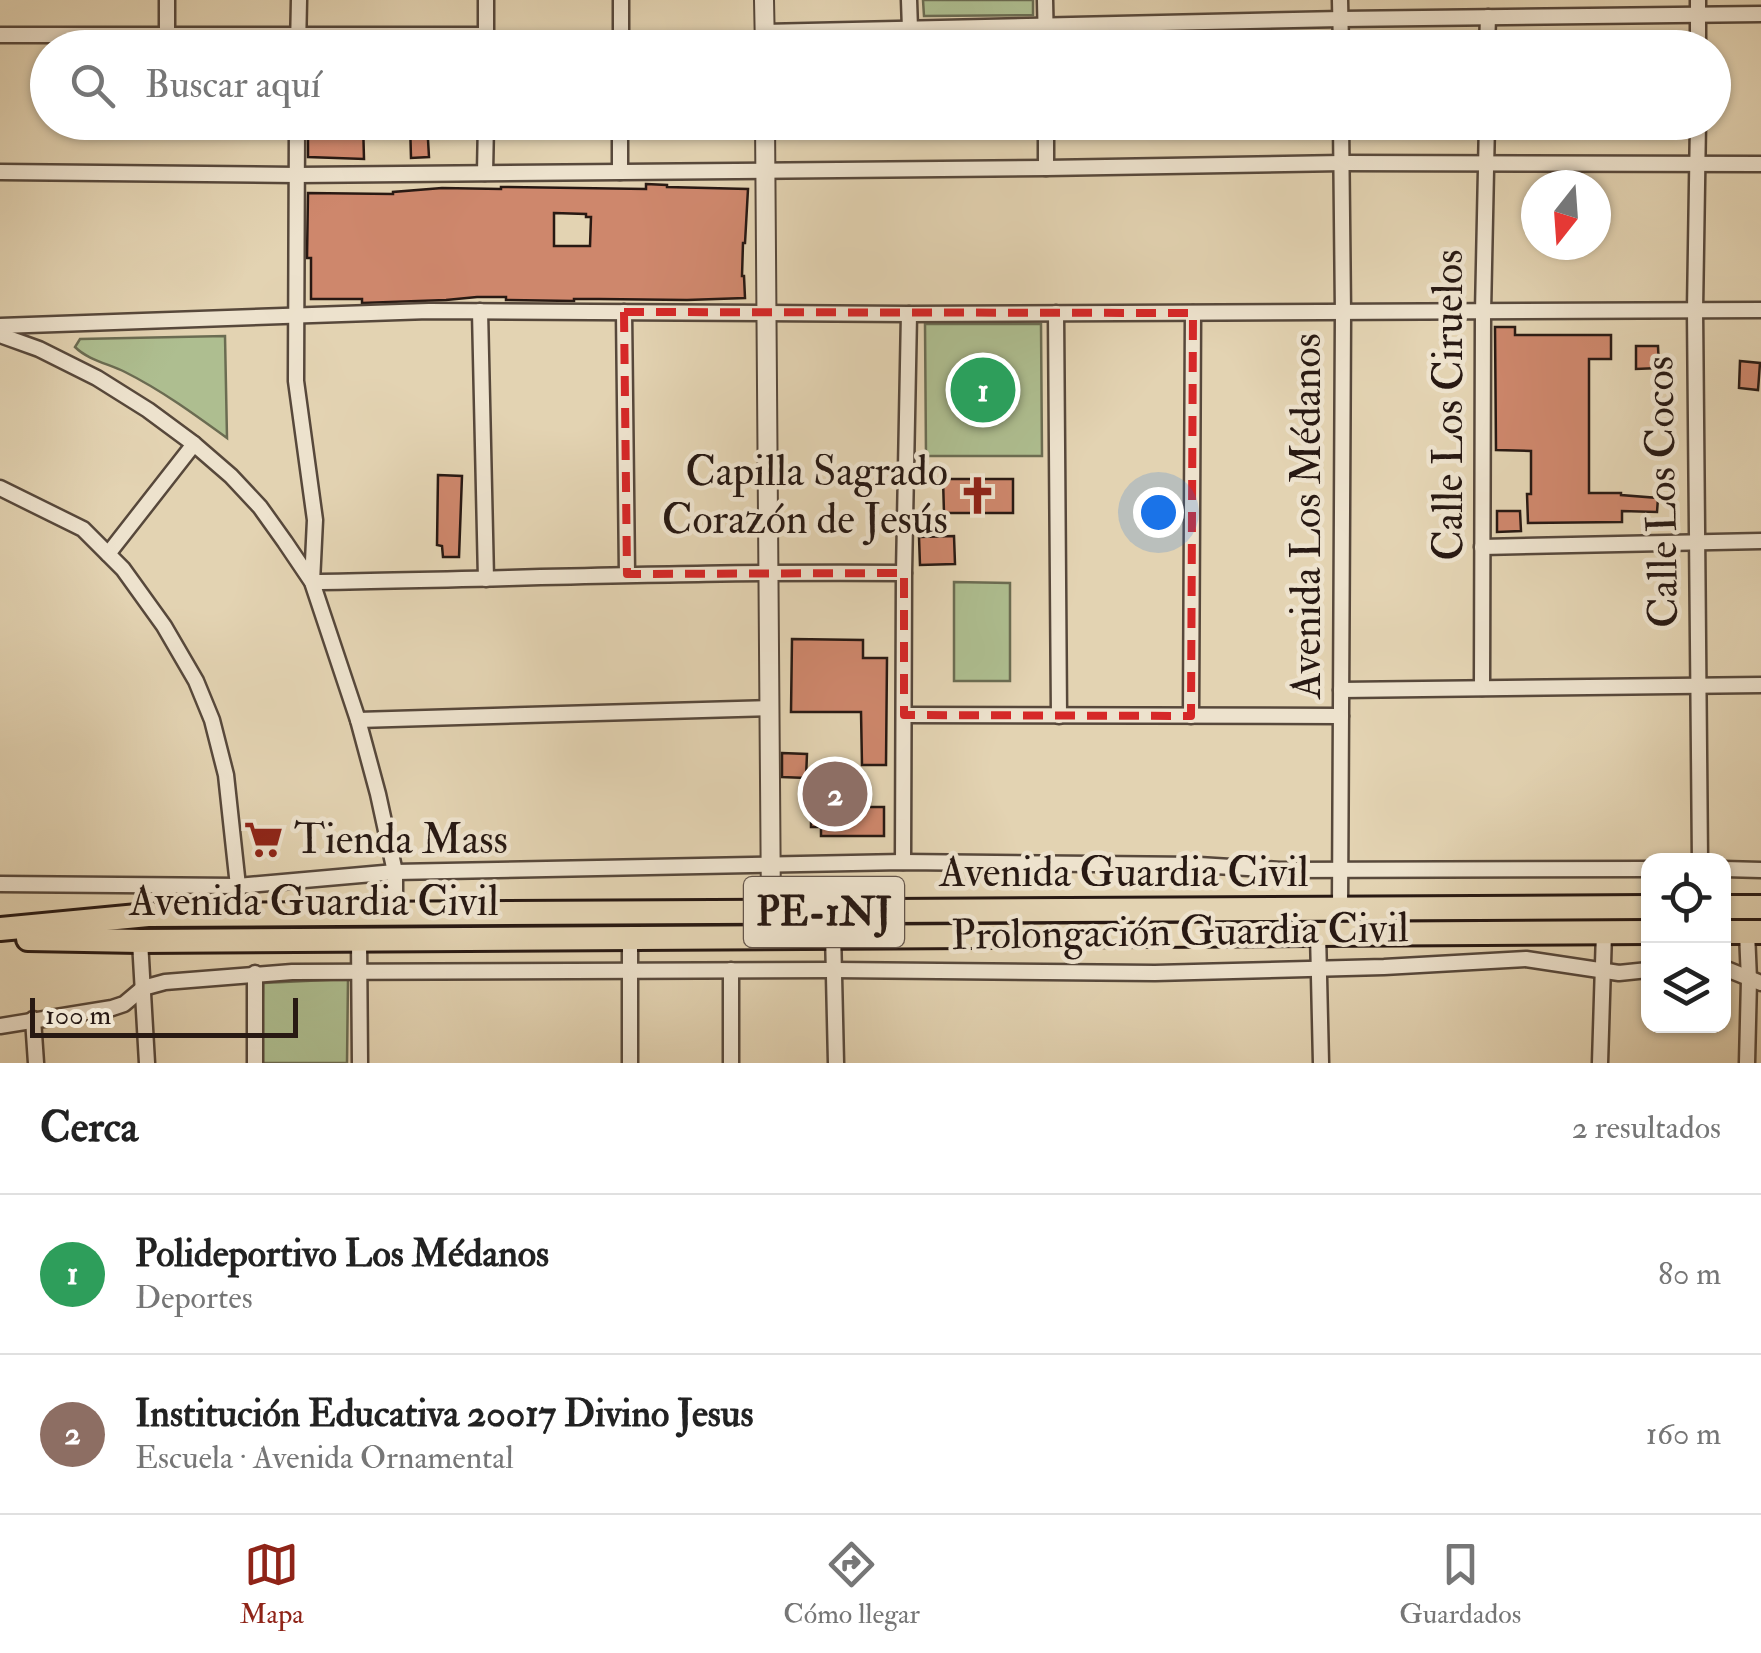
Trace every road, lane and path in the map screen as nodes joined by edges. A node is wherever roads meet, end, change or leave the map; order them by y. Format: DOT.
graph roads {
  1 [pos="167,0"];
  2 [pos="299,0"];
  3 [pos="486,0"];
  4 [pos="621,0"];
  5 [pos="764,0"];
  6 [pos="909,0"];
  7 [pos="1045,0"];
  8 [pos="1340,0"];
  9 [pos="1698,7"];
  10 [pos="1761,14"];
  11 [pos="1488,17"];
  12 [pos="1340,20"];
  13 [pos="1046,26"];
  14 [pos="910,29"];
  15 [pos="167,30"];
  16 [pos="298,30"];
  17 [pos="486,30"];
  18 [pos="621,30"];
  19 [pos="764,30"];
  20 [pos="897,30"];
  21 [pos="1046,30"];
  22 [pos="1340,30"];
  23 [pos="1488,30"];
  24 [pos="0,35"];
  25 [pos="30,35"];
  26 [pos="297,140"];
  27 [pos="486,140"];
  28 [pos="620,140"];
  29 [pos="765,140"];
  30 [pos="1046,140"];
  31 [pos="1342,140"];
  32 [pos="1487,140"];
  33 [pos="1698,140"];
  34 [pos="1342,163"];
  35 [pos="1486,163"];
  36 [pos="1698,164"];
  37 [pos="1761,164"];
  38 [pos="1046,168"];
  39 [pos="765,170"];
  40 [pos="0,172"];
  41 [pos="620,172"];
  42 [pos="486,173"];
  43 [pos="296,175"];
  44 [pos="1695,310"];
  45 [pos="1761,310"];
  46 [pos="480,311"];
  47 [pos="624,312"];
  48 [pos="1483,312"];
  49 [pos="1056,313"];
  50 [pos="1193,313"];
  51 [pos="1343,313"];
  52 [pos="767,314"];
  53 [pos="908,314"];
  54 [pos="294,315"];
  55 [pos="0,326"];
  56 [pos="0,335"];
  57 [pos="194,444"];
  58 [pos="0,488"];
  59 [pos="1698,541"];
  60 [pos="1761,541"];
  61 [pos="1482,547"];
  62 [pos="108,554"];
  63 [pos="769,572"];
  64 [pos="904,573"];
  65 [pos="627,574"];
  66 [pos="486,579"];
  67 [pos="312,582"];
  68 [pos="1761,684"];
  69 [pos="1698,686"];
  70 [pos="1482,688"];
  71 [pos="1341,690"];
  72 [pos="769,708"];
  73 [pos="904,716"];
  74 [pos="1060,716"];
  75 [pos="1191,716"];
  76 [pos="1341,716"];
  77 [pos="358,720"];
  78 [pos="1700,853"];
  79 [pos="903,862"];
  80 [pos="770,864"];
  81 [pos="1641,869"];
  82 [pos="1340,870"];
  83 [pos="1731,870"];
  84 [pos="1761,870"];
  85 [pos="395,872"];
  86 [pos="0,884"];
  87 [pos="238,886"];
  88 [pos="1731,907"];
  89 [pos="1761,907"];
  90 [pos="1641,908"];
  91 [pos="1340,909"];
  92 [pos="771,912"];
  93 [pos="833,912"];
  94 [pos="395,914"];
  95 [pos="0,929"];
  96 [pos="1604,932"];
  97 [pos="1641,932"];
  98 [pos="1744,932"];
  99 [pos="1318,933"];
  100 [pos="834,936"];
  101 [pos="630,938"];
  102 [pos="0,939"];
  103 [pos="358,940"];
  104 [pos="140,941"];
  105 [pos="1318,967"];
  106 [pos="630,970"];
  107 [pos="732,970"];
  108 [pos="834,970"];
  109 [pos="1641,970"];
  110 [pos="358,971"];
  111 [pos="1601,971"];
  112 [pos="1731,971"];
  113 [pos="255,974"];
  114 [pos="1755,982"];
  115 [pos="143,988"];
  116 [pos="33,1019"];
  117 [pos="0,1026"];
  118 [pos="36,1063"];
  119 [pos="147,1063"];
  120 [pos="255,1063"];
  121 [pos="360,1063"];
  122 [pos="630,1063"];
  123 [pos="730,1063"];
  124 [pos="836,1063"];
  125 [pos="1321,1063"];
  126 [pos="1600,1063"];
  127 [pos="1748,1063"];
  1 -- 15 [label="street"];
  2 -- 16 [label="street"];
  3 -- 17 [label="street"];
  4 -- 18 [label="street"];
  5 -- 19 [label="street"];
  6 -- 14 [label="street"];
  7 -- 13 [label="street"];
  8 -- 12 [label="street"];
  9 -- 10 [label="street"];
  9 -- 11 [label="street"];
  11 -- 12 [label="street"];
  11 -- 23 [label="street"];
  12 -- 13 [label="street"];
  12 -- 22 [label="street"];
  13 -- 14 [label="street"];
  13 -- 21 [label="street"];
  14 -- 20 [label="street"];
  24 -- 25 [label="street"];
  26 -- 43 [label="street"];
  27 -- 42 [label="street"];
  28 -- 41 [label="street"];
  29 -- 39 [label="street"];
  30 -- 38 [label="street"];
  31 -- 34 [label="street, Avenida Los Médanos"];
  32 -- 35 [label="street, Calle Los Ciruelos"];
  33 -- 36 [label="street, Calle Los Cocos"];
  34 -- 35 [label="street"];
  34 -- 38 [label="street"];
  34 -- 51 [label="street, Avenida Los Médanos"];
  35 -- 36 [label="street"];
  35 -- 48 [label="street, Calle Los Ciruelos"];
  36 -- 37 [label="street"];
  36 -- 44 [label="street, Calle Los Cocos"];
  38 -- 39 [label="street"];
  39 -- 41 [label="street"];
  39 -- 52 [label="street"];
  40 -- 43 [label="street"];
  41 -- 42 [label="street"];
  42 -- 43 [label="street"];
  43 -- 54 [label="street"];
  44 -- 45 [label="street"];
  44 -- 48 [label="street"];
  44 -- 59 [label="street, Calle Los Cocos"];
  46 -- 47 [label="street"];
  46 -- 54 [label="street"];
  46 -- 66 [label="street"];
  47 -- 52 [label="street"];
  47 -- 65 [label="street"];
  48 -- 51 [label="street"];
  48 -- 61 [label="street, Calle Los Ciruelos"];
  49 -- 50 [label="street"];
  49 -- 53 [label="street"];
  49 -- 74 [label="street"];
  50 -- 51 [label="street"];
  50 -- 75 [label="street"];
  51 -- 71 [label="street, Avenida Los Médanos"];
  52 -- 53 [label="street"];
  52 -- 63 [label="street"];
  53 -- 64 [label="street"];
  54 -- 55 [label="street"];
  54 -- 67 [label="street"];
  56 -- 57 [label="street"];
  57 -- 62 [label="street"];
  57 -- 67 [label="street"];
  58 -- 62 [label="street"];
  59 -- 60 [label="street"];
  59 -- 61 [label="street"];
  59 -- 69 [label="street, Calle Los Cocos"];
  61 -- 70 [label="street, Calle Los Ciruelos"];
  62 -- 87 [label="street"];
  63 -- 64 [label="street"];
  63 -- 65 [label="street"];
  63 -- 72 [label="street"];
  64 -- 73 [label="street"];
  65 -- 66 [label="street"];
  66 -- 67 [label="street"];
  67 -- 77 [label="street"];
  68 -- 69 [label="street"];
  69 -- 70 [label="street"];
  69 -- 78 [label="street, Calle Los Cocos"];
  70 -- 71 [label="street"];
  71 -- 76 [label="street, Avenida Los Médanos"];
  72 -- 77 [label="street"];
  72 -- 80 [label="street"];
  73 -- 74 [label="street"];
  73 -- 79 [label="street"];
  74 -- 75 [label="street"];
  75 -- 76 [label="street"];
  76 -- 82 [label="street, Avenida Los Médanos"];
  77 -- 85 [label="street"];
  79 -- 80 [label="street"];
  79 -- 82 [label="street"];
  80 -- 85 [label="street"];
  80 -- 92 [label="street"];
  81 -- 82 [label="street"];
  82 -- 91 [label="street, Avenida Los Médanos"];
  83 -- 84 [label="street"];
  85 -- 87 [label="street"];
  85 -- 94 [label="street"];
  86 -- 87 [label="street"];
  88 -- 89 [label="highway"];
  90 -- 91 [label="highway, Avenida Guardia Civil / PE-1NJ"];
  91 -- 93 [label="highway, Avenida Guardia Civil / PE-1NJ"];
  92 -- 93 [label="highway, Avenida Guardia Civil / PE-1NJ"];
  92 -- 94 [label="highway, Avenida Guardia Civil / PE-1NJ"];
  93 -- 100 [label="street"];
  94 -- 95 [label="highway, Avenida Guardia Civil / PE-1NJ"];
  96 -- 97 [label="highway, Avenida Guardia Civil / PE-1NJ"];
  96 -- 99 [label="highway, Avenida Guardia Civil / PE-1NJ"];
  96 -- 111 [label="street"];
  98 -- 114 [label="street"];
  99 -- 100 [label="highway, Avenida Guardia Civil / PE-1NJ"];
  99 -- 105 [label="street"];
  100 -- 101 [label="highway, Avenida Guardia Civil / PE-1NJ"];
  100 -- 108 [label="street"];
  101 -- 103 [label="highway, Avenida Guardia Civil / PE-1NJ"];
  101 -- 106 [label="street"];
  102 -- 104 [label="highway, Avenida Guardia Civil / PE-1NJ"];
  103 -- 104 [label="highway, Avenida Guardia Civil / PE-1NJ"];
  103 -- 110 [label="street"];
  104 -- 115 [label="street"];
  105 -- 108 [label="street, Prolongación Guardia Civil"];
  105 -- 111 [label="street, Prolongación Guardia Civil"];
  105 -- 125 [label="street"];
  106 -- 107 [label="street, Prolongación Guardia Civil"];
  106 -- 110 [label="street, Prolongación Guardia Civil"];
  106 -- 122 [label="street"];
  107 -- 108 [label="street, Prolongación Guardia Civil"];
  107 -- 123 [label="street"];
  108 -- 124 [label="street"];
  109 -- 111 [label="street, Prolongación Guardia Civil"];
  110 -- 113 [label="street, Prolongación Guardia Civil"];
  110 -- 121 [label="street"];
  111 -- 126 [label="street"];
  112 -- 114 [label="street"];
  113 -- 115 [label="street, Prolongación Guardia Civil"];
  113 -- 120 [label="street"];
  114 -- 127 [label="street"];
  115 -- 116 [label="street, Prolongación Guardia Civil"];
  115 -- 119 [label="street"];
  116 -- 117 [label="street, Prolongación Guardia Civil"];
  116 -- 118 [label="street"];
}
